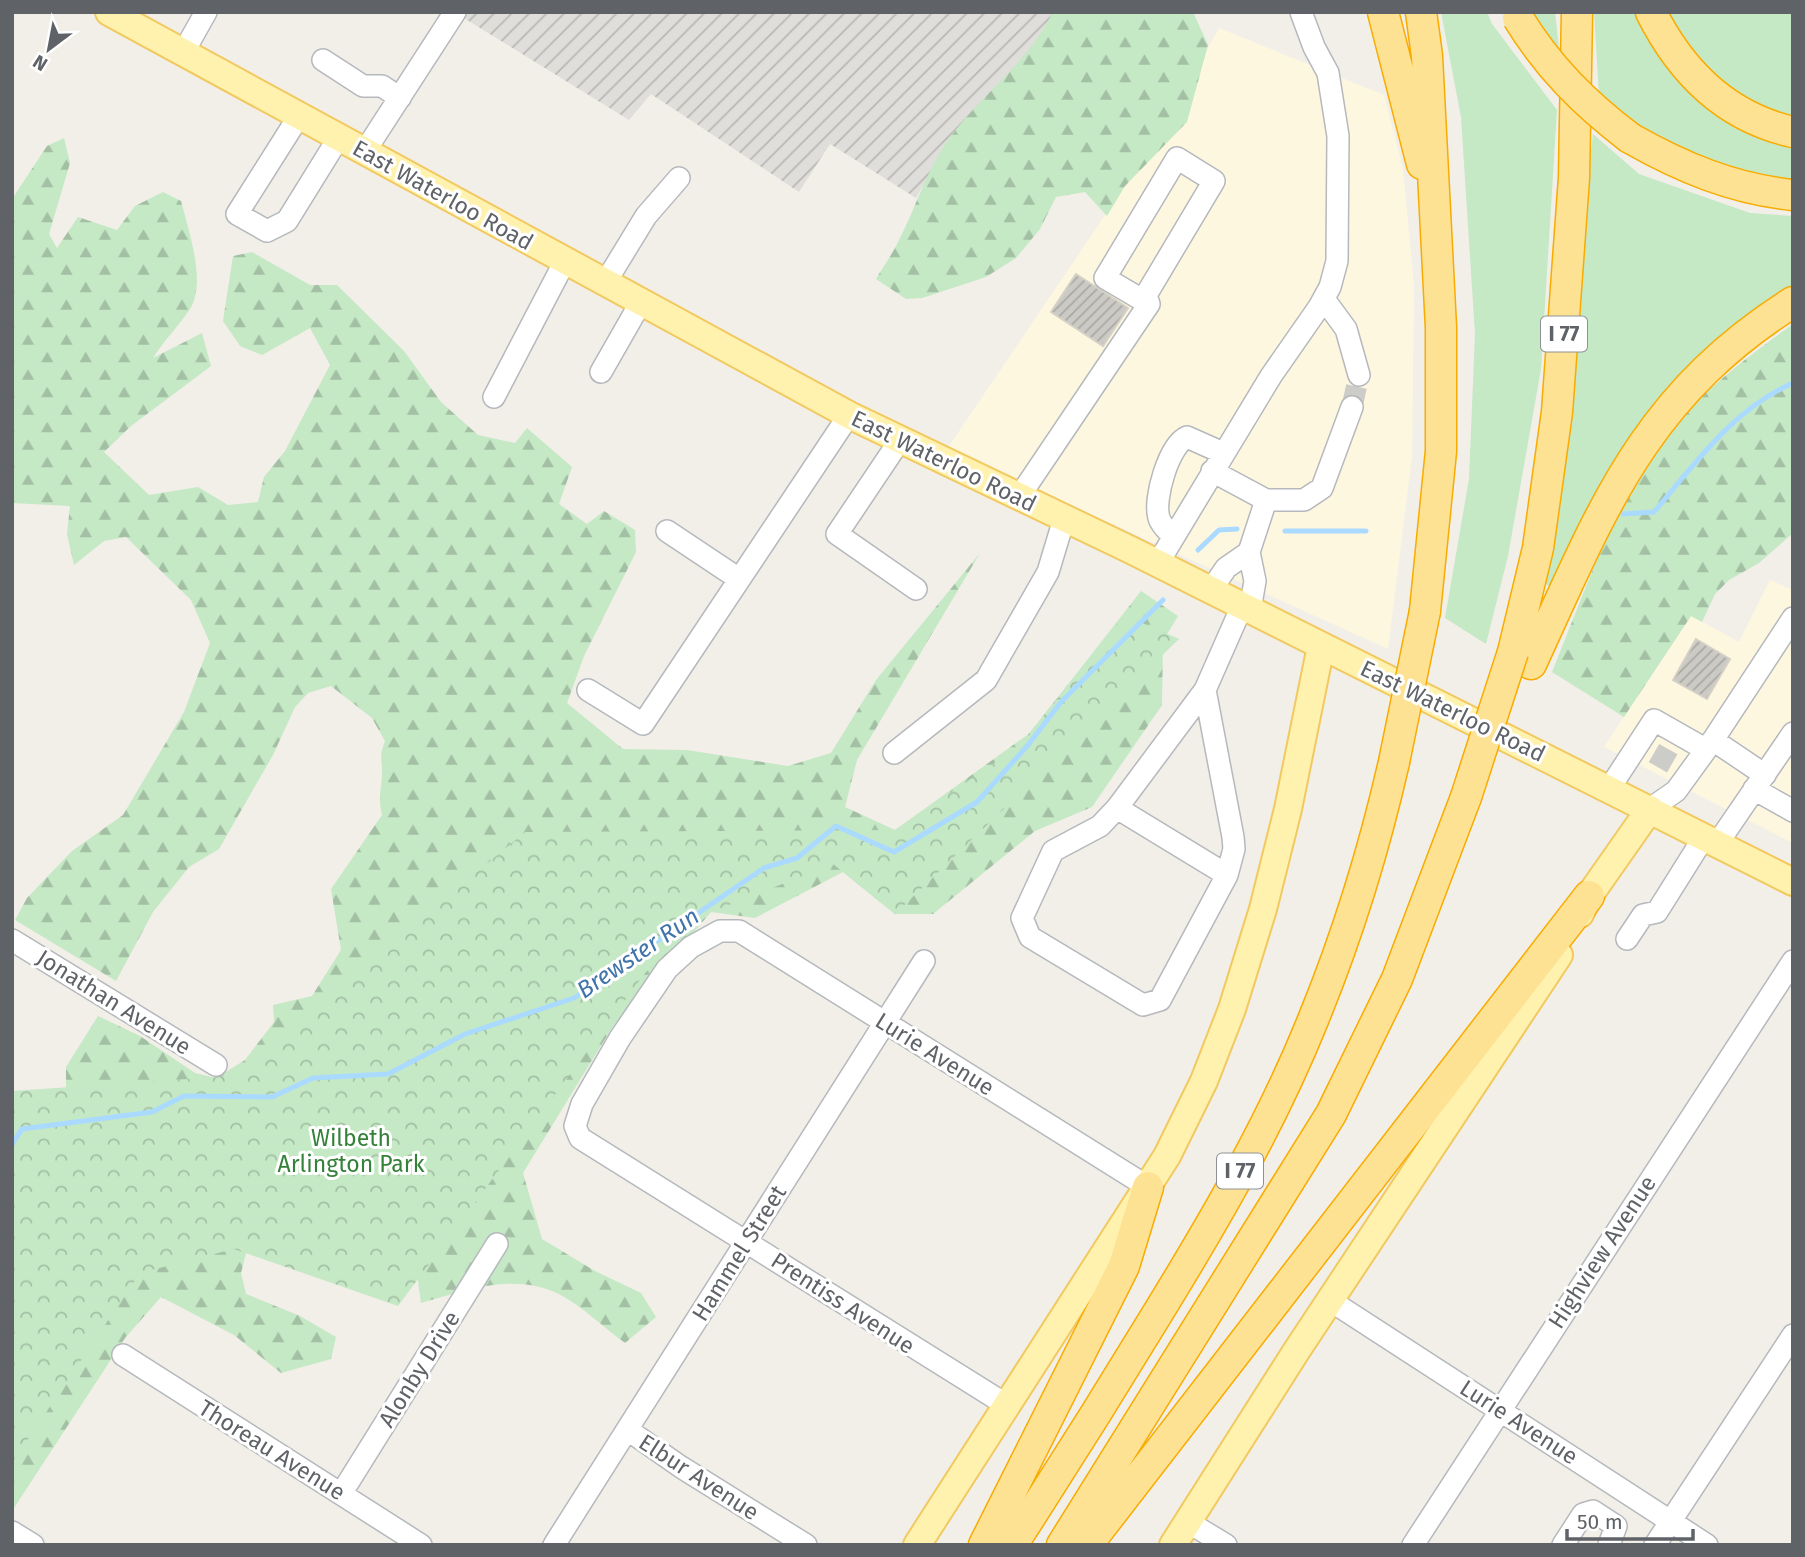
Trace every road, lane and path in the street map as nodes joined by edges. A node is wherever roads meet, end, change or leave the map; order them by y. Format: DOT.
graph roads {
  1 [pos="109,12"];
  2 [pos="206,12"];
  3 [pos="456,12"];
  4 [pos="1301,12"];
  5 [pos="1382,12"];
  6 [pos="1421,12"];
  7 [pos="1577,12"];
  8 [pos="1651,12"];
  9 [pos="1516,15"];
  10 [pos="183,53"];
  11 [pos="323,60"];
  12 [pos="400,98"];
  13 [pos="299,116"];
  14 [pos="1793,132"];
  15 [pos="339,137"];
  16 [pos="365,151"];
  17 [pos="679,178"];
  18 [pos="1793,195"];
  19 [pos="1437,206"];
  20 [pos="565,261"];
  21 [pos="606,283"];
  22 [pos="1324,299"];
  23 [pos="641,302"];
  24 [pos="1793,302"];
  25 [pos="1149,304"];
  26 [pos="601,372"];
  27 [pos="1359,375"];
  28 [pos="494,397"];
  29 [pos="1352,407"];
  30 [pos="849,415"];
  31 [pos="900,440"];
  32 [pos="1217,462"];
  33 [pos="1019,497"];
  34 [pos="1266,500"];
  35 [pos="1064,519"];
  36 [pos="667,531"];
  37 [pos="1172,535"];
  38 [pos="1249,552"];
  39 [pos="1157,563"];
  40 [pos="739,579"];
  41 [pos="916,589"];
  42 [pos="1211,590"];
  43 [pos="1246,608"];
  44 [pos="1793,618"];
  45 [pos="1321,646"];
  46 [pos="1522,658"];
  47 [pos="588,690"];
  48 [pos="1205,690"];
  49 [pos="1793,733"];
  50 [pos="1709,745"];
  51 [pos="894,753"];
  52 [pos="1760,782"];
  53 [pos="1609,789"];
  54 [pos="1117,808"];
  55 [pos="1650,809"];
  56 [pos="1793,811"];
  57 [pos="1711,840"];
  58 [pos="1227,875"];
  59 [pos="1793,882"];
  60 [pos="1589,897"];
  61 [pos="1627,939"];
  62 [pos="12,940"];
  63 [pos="924,961"];
  64 [pos="1793,961"];
  65 [pos="884,1022"];
  66 [pos="216,1065"];
  67 [pos="576,1132"];
  68 [pos="1148,1187"];
  69 [pos="747,1240"];
  70 [pos="498,1244"];
  71 [pos="1331,1301"];
  72 [pos="1793,1335"];
  73 [pos="123,1355"];
  74 [pos="1005,1404"];
  75 [pos="1499,1410"];
  76 [pos="628,1430"];
  77 [pos="1619,1487"];
  78 [pos="341,1494"];
  79 [pos="1601,1516"];
  80 [pos="1671,1521"];
  81 [pos="1188,1522"];
  82 [pos="12,1532"];
  83 [pos="33,1545"];
  84 [pos="421,1545"];
  85 [pos="554,1545"];
  86 [pos="806,1545"];
  87 [pos="917,1545"];
  88 [pos="985,1545"];
  89 [pos="1012,1545"];
  90 [pos="1062,1545"];
  91 [pos="1087,1545"];
  92 [pos="1173,1545"];
  93 [pos="1226,1545"];
  94 [pos="1413,1545"];
  95 [pos="1563,1545"];
  96 [pos="1609,1545"];
  97 [pos="1655,1545"];
  98 [pos="1707,1545"];
  1 -- 10 [label="main road, East Waterloo Road"];
  2 -- 10 [label="street"];
  3 -- 12 [label="street"];
  4 -- 22 [label="street"];
  5 -- 19 [label="highway"];
  6 -- 19 [label="highway, I 77"];
  7 -- 46 [label="highway, I 77"];
  8 -- 14 [label="highway"];
  9 -- 18 [label="highway, bridge"];
  10 -- 13 [label="main road, East Waterloo Road"];
  11 -- 12 [label="street"];
  12 -- 16 [label="street"];
  13 -- 15 [label="main road, East Waterloo Road"];
  13 -- 15 [label="street"];
  15 -- 16 [label="main road, East Waterloo Road"];
  16 -- 20 [label="main road, East Waterloo Road"];
  17 -- 21 [label="street"];
  19 -- 89 [label="highway, I 77, bridge"];
  20 -- 21 [label="main road, East Waterloo Road"];
  20 -- 28 [label="street"];
  21 -- 23 [label="main road, East Waterloo Road"];
  22 -- 27 [label="street"];
  22 -- 32 [label="street"];
  23 -- 26 [label="street"];
  23 -- 30 [label="main road, East Waterloo Road"];
  24 -- 46 [label="highway"];
  25 -- 25 [label="street"];
  25 -- 33 [label="street"];
  29 -- 34 [label="street"];
  30 -- 31 [label="main road, East Waterloo Road"];
  30 -- 40 [label="street"];
  31 -- 33 [label="main road, East Waterloo Road"];
  31 -- 41 [label="street"];
  32 -- 34 [label="street"];
  32 -- 37 [label="street"];
  32 -- 37 [label="street"];
  33 -- 35 [label="main road, East Waterloo Road"];
  34 -- 38 [label="street"];
  35 -- 39 [label="main road, East Waterloo Road"];
  35 -- 51 [label="street"];
  36 -- 40 [label="street"];
  37 -- 39 [label="street"];
  38 -- 42 [label="street"];
  38 -- 43 [label="street"];
  39 -- 42 [label="main road, East Waterloo Road"];
  40 -- 47 [label="street"];
  42 -- 43 [label="main road, East Waterloo Road"];
  43 -- 45 [label="main road, East Waterloo Road"];
  43 -- 48 [label="street"];
  44 -- 50 [label="street"];
  45 -- 53 [label="main road, East Waterloo Road"];
  45 -- 68 [label="main road"];
  46 -- 90 [label="highway, I 77"];
  48 -- 54 [label="street"];
  48 -- 58 [label="street"];
  49 -- 52 [label="street"];
  50 -- 52 [label="street"];
  50 -- 53 [label="street"];
  50 -- 55 [label="street"];
  52 -- 56 [label="street"];
  52 -- 57 [label="street"];
  53 -- 55 [label="main road, East Waterloo Road"];
  54 -- 58 [label="street"];
  54 -- 58 [label="street"];
  55 -- 57 [label="main road, East Waterloo Road"];
  55 -- 60 [label="main road"];
  57 -- 59 [label="main road, East Waterloo Road"];
  57 -- 61 [label="street"];
  60 -- 71 [label="main road"];
  60 -- 91 [label="highway"];
  62 -- 66 [label="street, Jonathan Avenue"];
  63 -- 65 [label="street, Hammel Street"];
  64 -- 75 [label="street, Highview Avenue"];
  65 -- 67 [label="street, Lurie Avenue"];
  65 -- 68 [label="street, Lurie Avenue"];
  65 -- 69 [label="street, Hammel Street"];
  67 -- 69 [label="street, Prentiss Avenue"];
  68 -- 74 [label="main road"];
  68 -- 88 [label="highway"];
  69 -- 74 [label="street, Prentiss Avenue"];
  69 -- 76 [label="street, Hammel Street"];
  70 -- 78 [label="street, Alonby Drive"];
  71 -- 75 [label="street, Lurie Avenue"];
  71 -- 81 [label="main road"];
  72 -- 80 [label="street"];
  73 -- 78 [label="street, Thoreau Avenue"];
  74 -- 87 [label="main road"];
  75 -- 77 [label="street, Lurie Avenue"];
  75 -- 94 [label="street, Highview Avenue"];
  76 -- 85 [label="street, Hammel Street"];
  76 -- 86 [label="street, Elbur Avenue"];
  77 -- 79 [label="street"];
  77 -- 80 [label="street, Lurie Avenue"];
  78 -- 84 [label="street, Thoreau Avenue"];
  79 -- 95 [label="street"];
  79 -- 96 [label="street"];
  80 -- 97 [label="street"];
  80 -- 98 [label="street, Lurie Avenue"];
  81 -- 92 [label="main road"];
  81 -- 93 [label="street"];
  82 -- 83 [label="street"];
}
